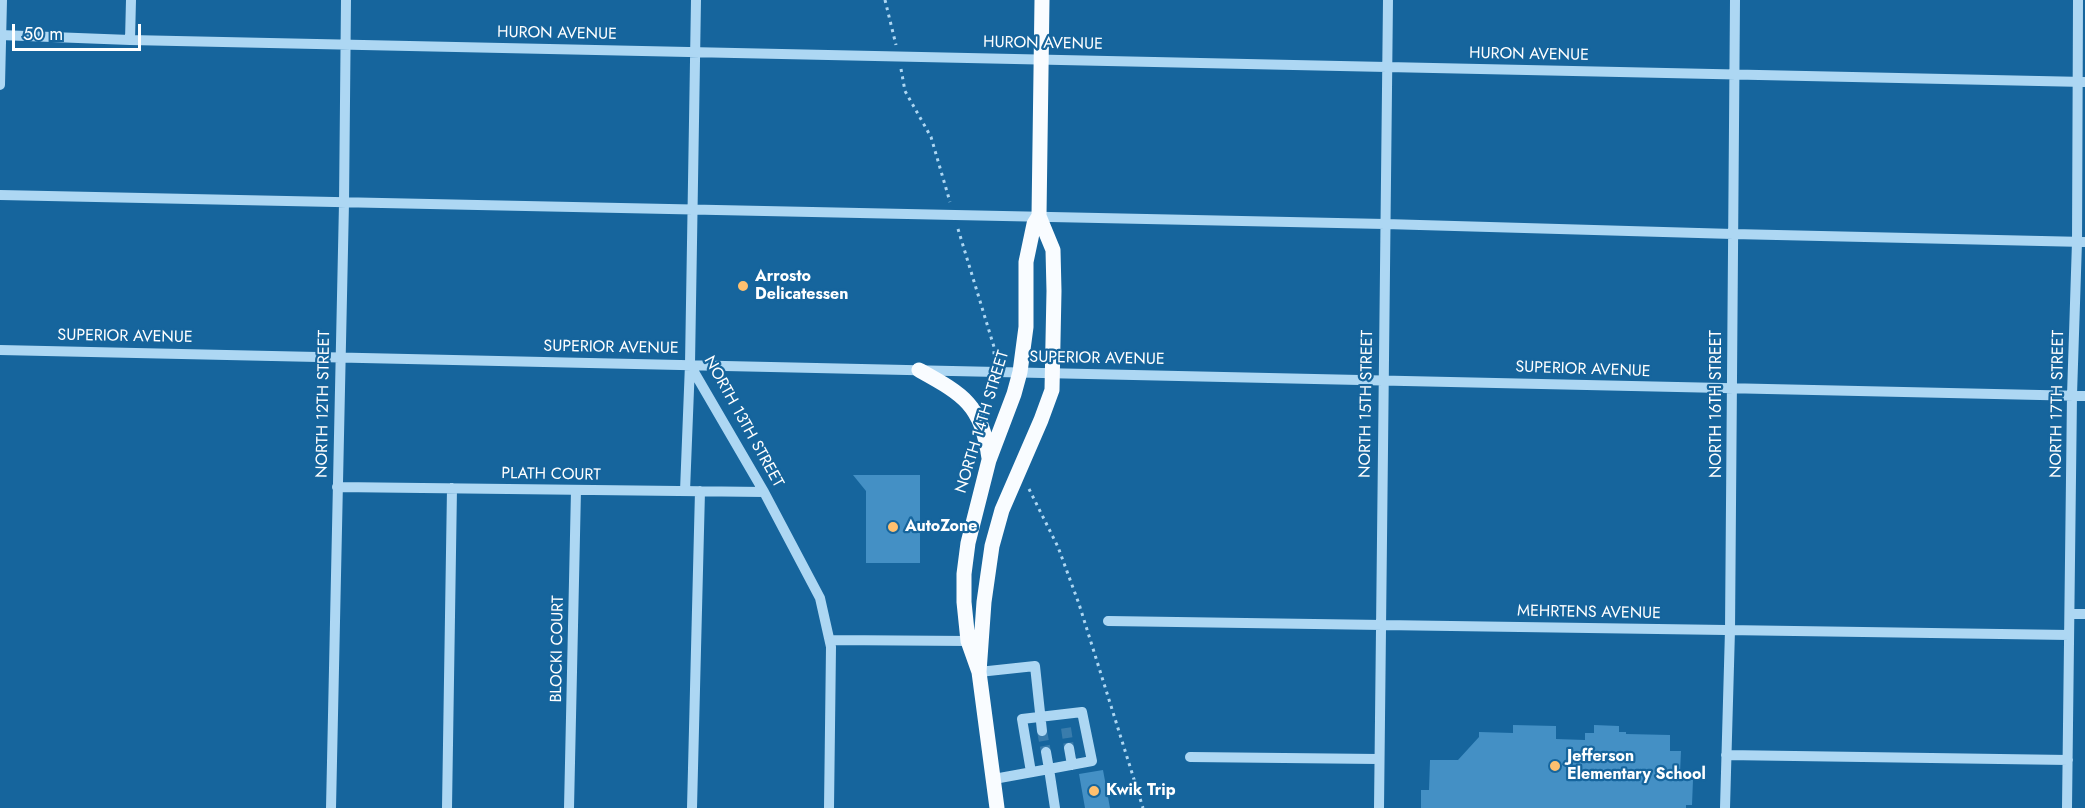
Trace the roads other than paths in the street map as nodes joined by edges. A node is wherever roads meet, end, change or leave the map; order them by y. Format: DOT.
graph roads {
  1 [pos="2,0"];
  2 [pos="131,0"];
  3 [pos="346,0"];
  4 [pos="696,0"];
  5 [pos="1042,0"];
  6 [pos="1388,0"];
  7 [pos="1735,0"];
  8 [pos="2078,0"];
  9 [pos="1,35"];
  10 [pos="130,40"];
  11 [pos="345,45"];
  12 [pos="696,52"];
  13 [pos="1042,60"];
  14 [pos="1388,67"];
  15 [pos="1734,75"];
  16 [pos="2081,82"];
  17 [pos="0,85"];
  18 [pos="0,195"];
  19 [pos="344,203"];
  20 [pos="693,210"];
  21 [pos="1040,216"];
  22 [pos="1385,224"];
  23 [pos="1733,234"];
  24 [pos="2081,242"];
  25 [pos="0,350"];
  26 [pos="340,357"];
  27 [pos="690,364"];
  28 [pos="919,370"];
  29 [pos="1020,372"];
  30 [pos="1053,372"];
  31 [pos="1382,380"];
  32 [pos="1733,389"];
  33 [pos="2072,396"];
  34 [pos="2085,396"];
  35 [pos="989,460"];
  36 [pos="337,487"];
  37 [pos="452,488"];
  38 [pos="576,490"];
  39 [pos="685,491"];
  40 [pos="700,491"];
  41 [pos="764,492"];
  42 [pos="2070,614"];
  43 [pos="2085,614"];
  44 [pos="1108,621"];
  45 [pos="1380,625"];
  46 [pos="1730,630"];
  47 [pos="2069,635"];
  48 [pos="830,640"];
  49 [pos="969,641"];
  50 [pos="979,672"];
  51 [pos="1064,715"];
  52 [pos="1040,717"];
  53 [pos="1066,728"];
  54 [pos="1042,731"];
  55 [pos="1069,748"];
  56 [pos="1046,752"];
  57 [pos="1726,755"];
  58 [pos="1191,757"];
  59 [pos="1378,759"];
  60 [pos="2068,760"];
  61 [pos="1072,765"];
  62 [pos="1049,769"];
  63 [pos="1031,772"];
  64 [pos="993,779"];
  65 [pos="331,808"];
  66 [pos="447,808"];
  67 [pos="570,808"];
  68 [pos="692,808"];
  69 [pos="829,808"];
  70 [pos="997,808"];
  71 [pos="1055,808"];
  72 [pos="1378,808"];
  73 [pos="1725,808"];
  74 [pos="2067,808"];
  1 -- 9 [label="street"];
  2 -- 10 [label="street"];
  3 -- 11 [label="street, NORTH 12TH STREET"];
  4 -- 12 [label="street, NORTH 13TH STREET"];
  5 -- 13 [label="main road, NORTH 14TH STREET"];
  6 -- 14 [label="street, NORTH 15TH STREET"];
  7 -- 15 [label="street, NORTH 16TH STREET"];
  8 -- 16 [label="street, NORTH 17TH STREET"];
  9 -- 10 [label="street, HURON AVENUE"];
  9 -- 17 [label="street"];
  10 -- 11 [label="street, HURON AVENUE"];
  11 -- 12 [label="street, HURON AVENUE"];
  11 -- 19 [label="street, NORTH 12TH STREET"];
  12 -- 13 [label="street, HURON AVENUE"];
  12 -- 20 [label="street, NORTH 13TH STREET"];
  13 -- 14 [label="street, HURON AVENUE"];
  13 -- 21 [label="main road, NORTH 14TH STREET"];
  14 -- 15 [label="street, HURON AVENUE"];
  14 -- 22 [label="street, NORTH 15TH STREET"];
  15 -- 16 [label="street, HURON AVENUE"];
  15 -- 23 [label="street, NORTH 16TH STREET"];
  16 -- 24 [label="street, NORTH 17TH STREET"];
  18 -- 19 [label="street"];
  19 -- 20 [label="street"];
  19 -- 26 [label="street, NORTH 12TH STREET"];
  20 -- 21 [label="street"];
  20 -- 27 [label="street, NORTH 13TH STREET"];
  21 -- 22 [label="street"];
  21 -- 29 [label="main road, NORTH 14TH STREET"];
  21 -- 30 [label="main road, NORTH 14TH STREET"];
  22 -- 23 [label="street"];
  22 -- 31 [label="street, NORTH 15TH STREET"];
  23 -- 24 [label="street"];
  23 -- 32 [label="street, NORTH 16TH STREET"];
  24 -- 33 [label="street, NORTH 17TH STREET"];
  25 -- 26 [label="street, SUPERIOR AVENUE"];
  26 -- 27 [label="street, SUPERIOR AVENUE"];
  26 -- 36 [label="street, NORTH 12TH STREET"];
  27 -- 28 [label="street, SUPERIOR AVENUE"];
  27 -- 39 [label="street"];
  27 -- 41 [label="street, NORTH 13TH STREET"];
  28 -- 29 [label="street, SUPERIOR AVENUE"];
  28 -- 35 [label="main road"];
  29 -- 30 [label="street, SUPERIOR AVENUE"];
  29 -- 35 [label="main road, NORTH 14TH STREET"];
  30 -- 31 [label="street, SUPERIOR AVENUE"];
  30 -- 50 [label="main road, NORTH 14TH STREET"];
  31 -- 32 [label="street, SUPERIOR AVENUE"];
  31 -- 45 [label="street, NORTH 15TH STREET"];
  32 -- 33 [label="street, SUPERIOR AVENUE"];
  32 -- 46 [label="street, NORTH 16TH STREET"];
  33 -- 34 [label="street, SUPERIOR AVENUE"];
  33 -- 42 [label="street, NORTH 17TH STREET"];
  35 -- 49 [label="main road, NORTH 14TH STREET"];
  36 -- 37 [label="street, PLATH COURT"];
  36 -- 65 [label="street, NORTH 12TH STREET"];
  37 -- 38 [label="street, PLATH COURT"];
  37 -- 66 [label="street"];
  38 -- 39 [label="street, PLATH COURT"];
  38 -- 67 [label="street, BLOCKI COURT"];
  39 -- 40 [label="street, PLATH COURT"];
  40 -- 41 [label="street, PLATH COURT"];
  40 -- 68 [label="street"];
  41 -- 48 [label="street, NORTH 13TH STREET"];
  42 -- 43 [label="street"];
  42 -- 47 [label="street, NORTH 17TH STREET"];
  44 -- 45 [label="street, MEHRTENS AVENUE"];
  45 -- 46 [label="street, MEHRTENS AVENUE"];
  45 -- 59 [label="street, NORTH 15TH STREET"];
  46 -- 47 [label="street, MEHRTENS AVENUE"];
  46 -- 57 [label="street, NORTH 16TH STREET"];
  47 -- 60 [label="street, NORTH 17TH STREET"];
  48 -- 49 [label="street"];
  48 -- 69 [label="street, NORTH 13TH STREET"];
  49 -- 50 [label="main road, NORTH 14TH STREET"];
  50 -- 52 [label="street"];
  50 -- 64 [label="main road"];
  51 -- 52 [label="street"];
  51 -- 53 [label="street"];
  51 -- 61 [label="street"];
  52 -- 54 [label="street"];
  52 -- 63 [label="street"];
  55 -- 61 [label="street"];
  56 -- 62 [label="street"];
  57 -- 60 [label="street"];
  57 -- 73 [label="street, NORTH 16TH STREET"];
  58 -- 59 [label="street"];
  59 -- 72 [label="street, NORTH 15TH STREET"];
  60 -- 74 [label="street, NORTH 17TH STREET"];
  61 -- 62 [label="street"];
  62 -- 63 [label="street"];
  62 -- 71 [label="street"];
  63 -- 64 [label="street"];
  64 -- 70 [label="main road"];
}
